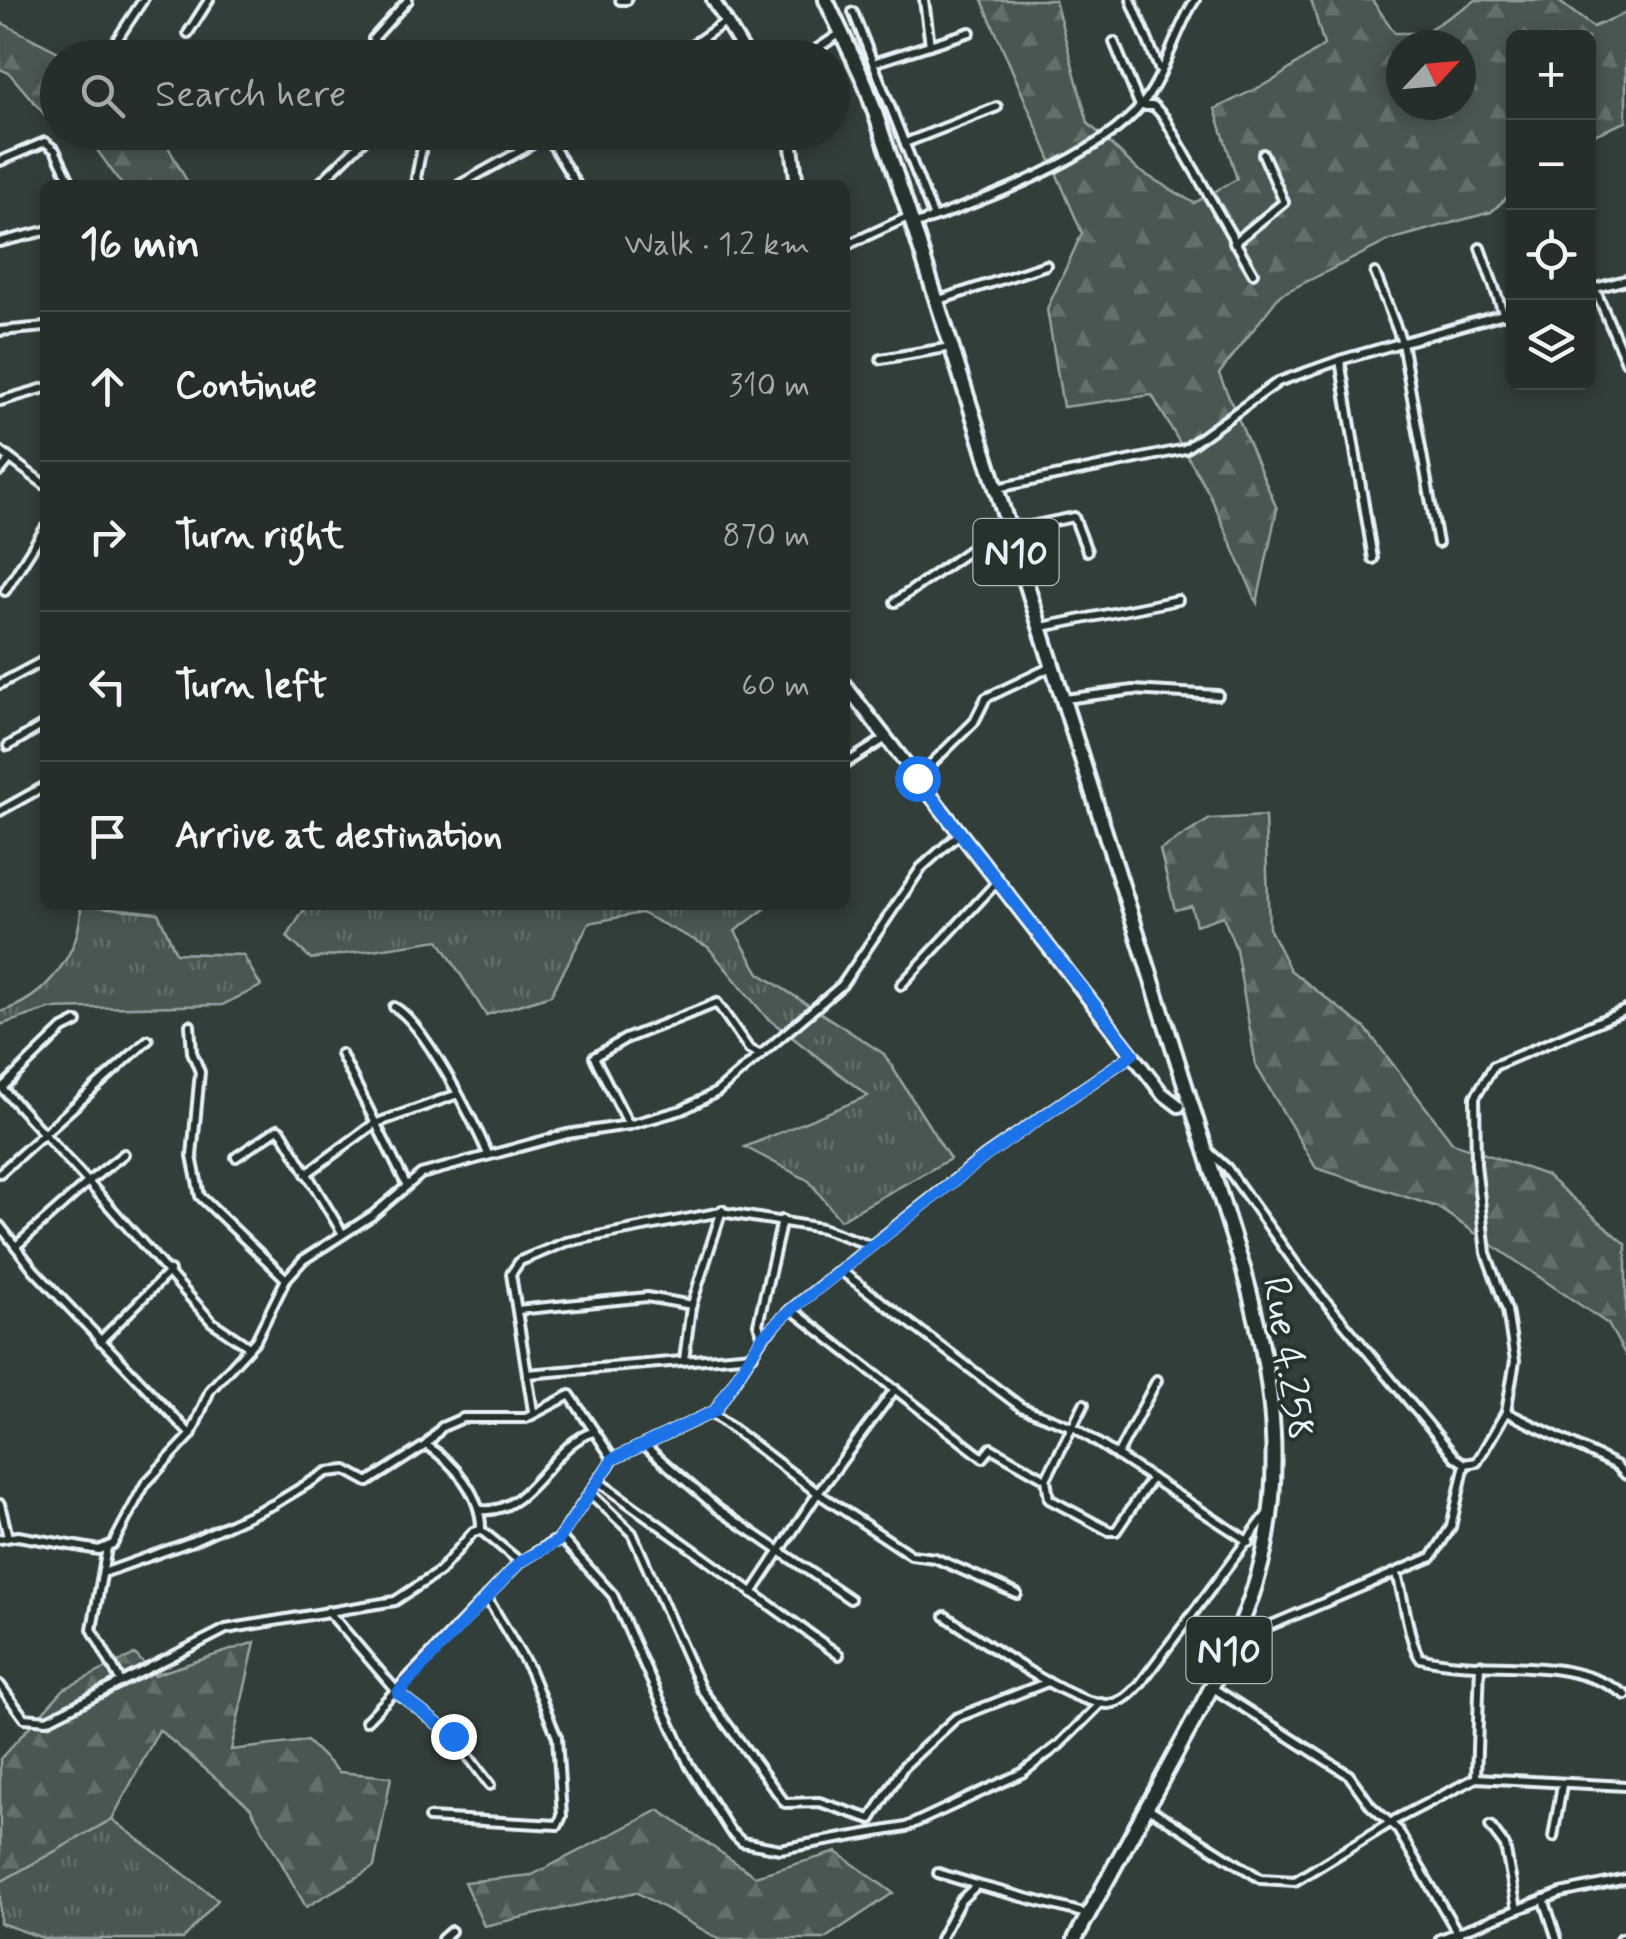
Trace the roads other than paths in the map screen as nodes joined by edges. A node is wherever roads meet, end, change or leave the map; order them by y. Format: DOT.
graph roads {
  1 [pos="143,0"];
  2 [pos="209,0"];
  3 [pos="408,0"];
  4 [pos="713,0"];
  5 [pos="826,0"];
  6 [pos="924,0"];
  7 [pos="1131,0"];
  8 [pos="1195,0"];
  9 [pos="853,12"];
  10 [pos="726,21"];
  11 [pos="842,32"];
  12 [pos="970,32"];
  13 [pos="188,33"];
  14 [pos="117,40"];
  15 [pos="374,40"];
  16 [pos="699,40"];
  17 [pos="737,40"];
  18 [pos="830,40"];
  19 [pos="845,40"];
  20 [pos="1114,42"];
  21 [pos="930,45"];
  22 [pos="850,51"];
  23 [pos="873,63"];
  24 [pos="1160,70"];
  25 [pos="1140,106"];
  26 [pos="996,107"];
  27 [pos="904,143"];
  28 [pos="40,144"];
  29 [pos="55,150"];
  30 [pos="354,150"];
  31 [pos="421,150"];
  32 [pos="518,150"];
  33 [pos="556,150"];
  34 [pos="792,150"];
  35 [pos="1263,154"];
  36 [pos="0,162"];
  37 [pos="70,180"];
  38 [pos="323,180"];
  39 [pos="417,180"];
  40 [pos="467,180"];
  41 [pos="574,180"];
  42 [pos="796,180"];
  43 [pos="934,218"];
  44 [pos="911,221"];
  45 [pos="40,232"];
  46 [pos="0,242"];
  47 [pos="1234,242"];
  48 [pos="850,244"];
  49 [pos="1480,248"];
  50 [pos="1046,264"];
  51 [pos="1375,272"];
  52 [pos="1253,273"];
  53 [pos="1626,280"];
  54 [pos="1596,289"];
  55 [pos="1596,298"];
  56 [pos="936,301"];
  57 [pos="1504,314"];
  58 [pos="40,327"];
  59 [pos="0,331"];
  60 [pos="1402,342"];
  61 [pos="952,348"];
  62 [pos="881,359"];
  63 [pos="1340,360"];
  64 [pos="1626,362"];
  65 [pos="40,390"];
  66 [pos="0,402"];
  67 [pos="0,452"];
  68 [pos="10,459"];
  69 [pos="0,471"];
  70 [pos="40,481"];
  71 [pos="996,488"];
  72 [pos="1010,532"];
  73 [pos="40,536"];
  74 [pos="1438,544"];
  75 [pos="1086,551"];
  76 [pos="1373,558"];
  77 [pos="5,591"];
  78 [pos="1178,600"];
  79 [pos="895,602"];
  80 [pos="1040,627"];
  81 [pos="40,663"];
  82 [pos="1052,667"];
  83 [pos="0,684"];
  84 [pos="850,690"];
  85 [pos="1218,694"];
  86 [pos="1063,700"];
  87 [pos="40,727"];
  88 [pos="887,738"];
  89 [pos="8,746"];
  90 [pos="850,761"];
  91 [pos="917,778"];
  92 [pos="40,789"];
  93 [pos="0,811"];
  94 [pos="960,833"];
  95 [pos="998,882"];
  96 [pos="901,985"];
  97 [pos="394,1007"];
  98 [pos="1626,1010"];
  99 [pos="77,1022"];
  100 [pos="190,1025"];
  101 [pos="148,1040"];
  102 [pos="341,1054"];
  103 [pos="1133,1054"];
  104 [pos="762,1055"];
  105 [pos="1,1087"];
  106 [pos="458,1094"];
  107 [pos="1186,1108"];
  108 [pos="374,1124"];
  109 [pos="629,1124"];
  110 [pos="42,1133"];
  111 [pos="1205,1148"];
  112 [pos="124,1154"];
  113 [pos="488,1154"];
  114 [pos="236,1156"];
  115 [pos="0,1173"];
  116 [pos="306,1174"];
  117 [pos="88,1182"];
  118 [pos="406,1184"];
  119 [pos="722,1210"];
  120 [pos="782,1220"];
  121 [pos="0,1226"];
  122 [pos="343,1234"];
  123 [pos="870,1245"];
  124 [pos="16,1246"];
  125 [pos="840,1270"];
  126 [pos="170,1271"];
  127 [pos="286,1279"];
  128 [pos="692,1305"];
  129 [pos="517,1310"];
  130 [pos="791,1310"];
  131 [pos="763,1336"];
  132 [pos="100,1341"];
  133 [pos="250,1347"];
  134 [pos="753,1355"];
  135 [pos="684,1360"];
  136 [pos="528,1374"];
  137 [pos="1157,1380"];
  138 [pos="895,1389"];
  139 [pos="1084,1404"];
  140 [pos="534,1410"];
  141 [pos="1506,1412"];
  142 [pos="712,1413"];
  143 [pos="1075,1428"];
  144 [pos="593,1432"];
  145 [pos="191,1435"];
  146 [pos="644,1444"];
  147 [pos="426,1445"];
  148 [pos="1118,1456"];
  149 [pos="613,1459"];
  150 [pos="1465,1464"];
  151 [pos="1626,1475"];
  152 [pos="1152,1478"];
  153 [pos="1046,1479"];
  154 [pos="598,1481"];
  155 [pos="818,1493"];
  156 [pos="590,1494"];
  157 [pos="0,1504"];
  158 [pos="1270,1509"];
  159 [pos="482,1510"];
  160 [pos="482,1530"];
  161 [pos="4,1538"];
  162 [pos="558,1541"];
  163 [pos="1249,1542"];
  164 [pos="107,1548"];
  165 [pos="779,1550"];
  166 [pos="520,1562"];
  167 [pos="103,1573"];
  168 [pos="1397,1574"];
  169 [pos="751,1594"];
  170 [pos="1017,1594"];
  171 [pos="487,1598"];
  172 [pos="850,1599"];
  173 [pos="327,1610"];
  174 [pos="944,1616"];
  175 [pos="1233,1642"];
  176 [pos="839,1654"];
  177 [pos="1480,1664"];
  178 [pos="121,1682"];
  179 [pos="1048,1682"];
  180 [pos="0,1685"];
  181 [pos="1212,1687"];
  182 [pos="398,1693"];
  183 [pos="1626,1695"];
  184 [pos="1101,1704"];
  185 [pos="366,1721"];
  186 [pos="1476,1778"];
  187 [pos="490,1784"];
  188 [pos="1562,1784"];
  189 [pos="1625,1788"];
  190 [pos="1147,1807"];
  191 [pos="429,1818"];
  192 [pos="1391,1822"];
  193 [pos="1490,1826"];
  194 [pos="1553,1836"];
  195 [pos="938,1873"];
  196 [pos="1626,1878"];
  197 [pos="977,1885"];
  198 [pos="1544,1900"];
  199 [pos="1517,1909"];
  200 [pos="1088,1914"];
  201 [pos="452,1931"];
  202 [pos="1459,1935"];
  203 [pos="442,1939"];
  204 [pos="940,1939"];
  205 [pos="1074,1939"];
  206 [pos="1440,1939"];
  207 [pos="1557,1939"];
  1 -- 14 [label="street"];
  2 -- 13 [label="street"];
  3 -- 15 [label="street"];
  4 -- 10 [label="main road"];
  5 -- 11 [label="highway, N10"];
  6 -- 21 [label="street"];
  7 -- 24 [label="street"];
  8 -- 24 [label="street"];
  9 -- 23 [label="street"];
  10 -- 16 [label="street"];
  10 -- 17 [label="main road"];
  11 -- 18 [label="street"];
  11 -- 19 [label="highway, N10"];
  12 -- 21 [label="street"];
  20 -- 25 [label="street"];
  21 -- 23 [label="street"];
  22 -- 44 [label="highway, N10"];
  23 -- 27 [label="street"];
  24 -- 25 [label="street"];
  25 -- 43 [label="street"];
  25 -- 47 [label="street"];
  26 -- 27 [label="street"];
  27 -- 43 [label="street"];
  28 -- 36 [label="street"];
  29 -- 37 [label="street"];
  30 -- 38 [label="street"];
  31 -- 39 [label="street"];
  32 -- 40 [label="street"];
  33 -- 41 [label="street"];
  34 -- 42 [label="main road"];
  35 -- 47 [label="street"];
  43 -- 44 [label="street"];
  44 -- 48 [label="street"];
  44 -- 56 [label="highway, N10"];
  45 -- 46 [label="street"];
  47 -- 52 [label="street"];
  49 -- 57 [label="street"];
  50 -- 56 [label="street"];
  51 -- 60 [label="street"];
  53 -- 54 [label="street"];
  55 -- 64 [label="street"];
  56 -- 61 [label="highway, N10"];
  57 -- 60 [label="street"];
  58 -- 59 [label="street"];
  60 -- 63 [label="street"];
  60 -- 74 [label="street"];
  61 -- 62 [label="street"];
  61 -- 71 [label="highway, N10"];
  63 -- 71 [label="street"];
  63 -- 76 [label="street"];
  65 -- 66 [label="street"];
  67 -- 68 [label="street"];
  68 -- 69 [label="street"];
  68 -- 70 [label="street"];
  71 -- 72 [label="highway, N10"];
  72 -- 75 [label="street"];
  72 -- 79 [label="street"];
  72 -- 80 [label="highway, N10"];
  73 -- 77 [label="street"];
  78 -- 80 [label="street"];
  80 -- 82 [label="highway, N10"];
  81 -- 83 [label="street"];
  82 -- 86 [label="highway, N10"];
  82 -- 91 [label="street"];
  84 -- 88 [label="main road"];
  85 -- 86 [label="street"];
  86 -- 107 [label="highway, N10"];
  87 -- 89 [label="street"];
  88 -- 90 [label="street"];
  88 -- 91 [label="main road"];
  91 -- 94 [label="main road"];
  92 -- 93 [label="street"];
  94 -- 95 [label="main road"];
  94 -- 104 [label="street"];
  95 -- 96 [label="street"];
  95 -- 103 [label="main road"];
  97 -- 106 [label="street"];
  98 -- 141 [label="street"];
  99 -- 105 [label="street"];
  100 -- 127 [label="street"];
  101 -- 110 [label="street"];
  102 -- 108 [label="street"];
  103 -- 107 [label="main road"];
  103 -- 123 [label="street"];
  104 -- 109 [label="street"];
  104 -- 109 [label="street"];
  105 -- 110 [label="street"];
  106 -- 108 [label="street"];
  106 -- 113 [label="street"];
  107 -- 111 [label="highway, Rue 4.258 / N10"];
  108 -- 116 [label="street"];
  108 -- 118 [label="street"];
  109 -- 113 [label="street"];
  110 -- 115 [label="street"];
  110 -- 117 [label="street"];
  111 -- 150 [label="street"];
  111 -- 158 [label="highway, Rue 4.258 / N10"];
  112 -- 117 [label="street"];
  113 -- 118 [label="street"];
  114 -- 116 [label="street"];
  116 -- 122 [label="street"];
  117 -- 124 [label="street"];
  117 -- 126 [label="street"];
  118 -- 122 [label="street"];
  119 -- 120 [label="street"];
  119 -- 128 [label="street"];
  119 -- 129 [label="street"];
  120 -- 123 [label="street"];
  120 -- 131 [label="street"];
  121 -- 124 [label="street"];
  122 -- 127 [label="street"];
  123 -- 125 [label="street"];
  124 -- 132 [label="street"];
  125 -- 130 [label="street"];
  125 -- 143 [label="street"];
  126 -- 132 [label="street"];
  126 -- 133 [label="street"];
  127 -- 133 [label="street"];
  128 -- 129 [label="street"];
  128 -- 135 [label="street"];
  129 -- 136 [label="street"];
  130 -- 131 [label="street"];
  130 -- 138 [label="street"];
  131 -- 134 [label="street"];
  132 -- 145 [label="street"];
  133 -- 145 [label="street"];
  134 -- 135 [label="street"];
  134 -- 142 [label="street"];
  135 -- 136 [label="street"];
  136 -- 140 [label="street"];
  137 -- 148 [label="street"];
  138 -- 153 [label="street"];
  138 -- 155 [label="street"];
  139 -- 143 [label="street"];
  140 -- 144 [label="street"];
  140 -- 147 [label="street"];
  141 -- 150 [label="street"];
  141 -- 151 [label="street"];
  142 -- 146 [label="street"];
  142 -- 155 [label="street"];
  143 -- 148 [label="street"];
  143 -- 153 [label="street"];
  144 -- 149 [label="street"];
  144 -- 159 [label="street"];
  145 -- 164 [label="street"];
  146 -- 149 [label="street"];
  146 -- 165 [label="street"];
  147 -- 159 [label="street"];
  147 -- 167 [label="street"];
  148 -- 152 [label="street"];
  149 -- 154 [label="street"];
  150 -- 168 [label="street"];
  152 -- 153 [label="street"];
  152 -- 163 [label="street"];
  154 -- 156 [label="street"];
  154 -- 169 [label="street"];
  155 -- 165 [label="street"];
  155 -- 170 [label="street"];
  156 -- 162 [label="street"];
  156 -- 179 [label="street"];
  157 -- 161 [label="street"];
  158 -- 163 [label="street"];
  158 -- 175 [label="highway, Rue 4.258 / N10"];
  159 -- 160 [label="street"];
  160 -- 166 [label="street"];
  160 -- 173 [label="street"];
  161 -- 164 [label="street"];
  162 -- 166 [label="street"];
  162 -- 184 [label="street"];
  163 -- 184 [label="street"];
  164 -- 167 [label="street"];
  165 -- 169 [label="street"];
  165 -- 172 [label="street"];
  166 -- 171 [label="street"];
  167 -- 178 [label="street"];
  168 -- 175 [label="street"];
  168 -- 177 [label="street"];
  169 -- 176 [label="street"];
  171 -- 182 [label="street"];
  171 -- 191 [label="street"];
  173 -- 178 [label="street"];
  173 -- 182 [label="street"];
  174 -- 179 [label="street"];
  175 -- 181 [label="highway, Rue 4.258 / N10"];
  177 -- 183 [label="street"];
  177 -- 186 [label="street"];
  178 -- 180 [label="street"];
  179 -- 184 [label="street"];
  181 -- 190 [label="highway, Rue 4.258 / N10"];
  181 -- 192 [label="street"];
  182 -- 185 [label="street"];
  182 -- 187 [label="street"];
  186 -- 188 [label="street"];
  186 -- 192 [label="street"];
  188 -- 189 [label="street"];
  188 -- 194 [label="street"];
  190 -- 192 [label="street"];
  190 -- 200 [label="highway, Rue 4.258 / N10"];
  192 -- 202 [label="street"];
  193 -- 199 [label="street"];
  195 -- 197 [label="street"];
  196 -- 198 [label="street"];
  197 -- 200 [label="street"];
  197 -- 204 [label="street"];
  198 -- 199 [label="street"];
  198 -- 207 [label="street"];
  199 -- 202 [label="street"];
  200 -- 205 [label="highway, Rue 4.258 / N10"];
  201 -- 203 [label="street"];
  202 -- 206 [label="street"];
}
